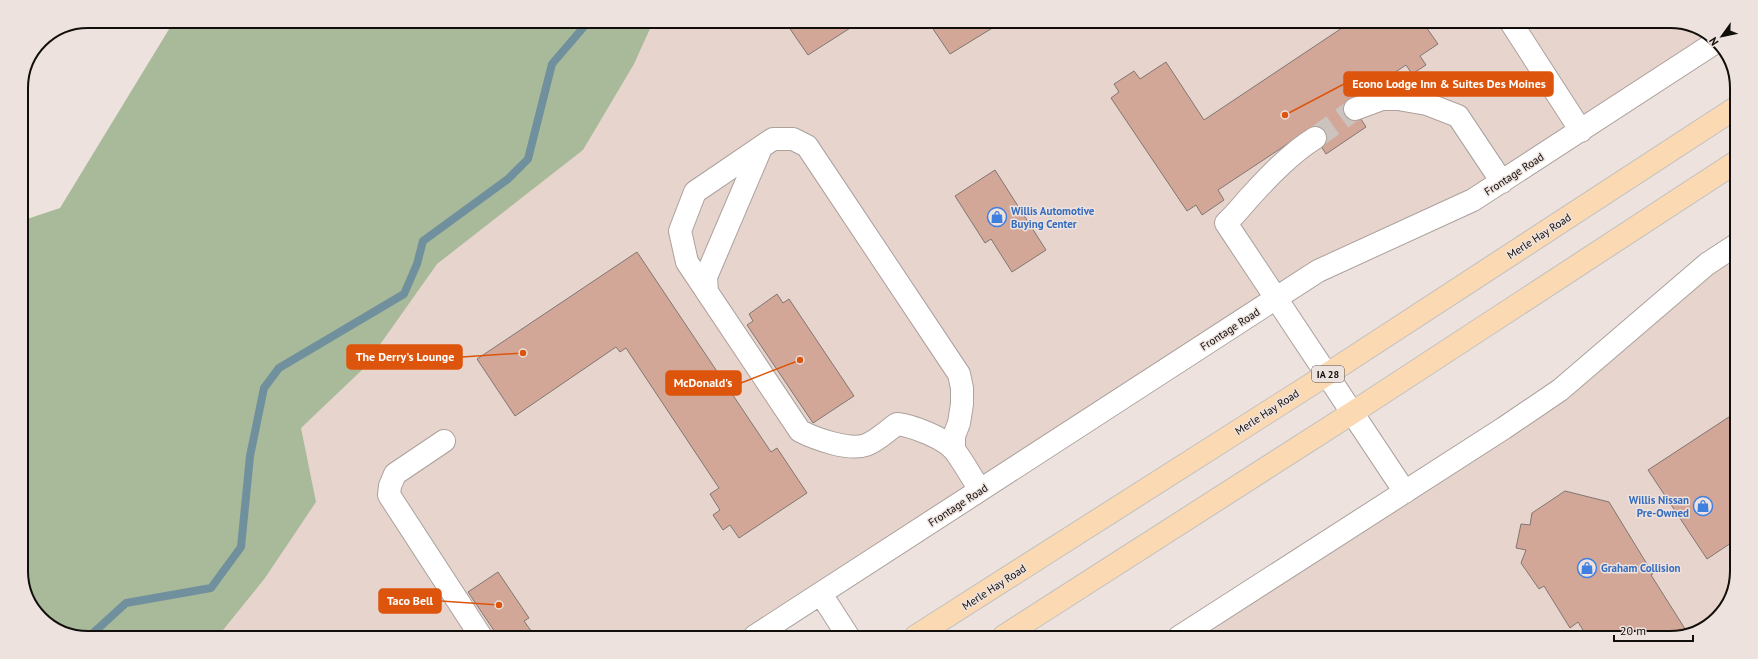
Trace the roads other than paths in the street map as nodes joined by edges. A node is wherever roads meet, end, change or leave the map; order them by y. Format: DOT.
graph roads {
  1 [pos="1515,28"];
  2 [pos="1702,51"];
  3 [pos="1355,110"];
  4 [pos="1730,112"];
  5 [pos="1582,131"];
  6 [pos="1315,138"];
  7 [pos="761,148"];
  8 [pos="1730,166"];
  9 [pos="1502,182"];
  10 [pos="1730,250"];
  11 [pos="708,292"];
  12 [pos="1275,299"];
  13 [pos="1326,375"];
  14 [pos="1352,413"];
  15 [pos="444,441"];
  16 [pos="954,450"];
  17 [pos="980,490"];
  18 [pos="1405,492"];
  19 [pos="821,594"];
  20 [pos="477,631"];
  21 [pos="763,631"];
  22 [pos="845,631"];
  23 [pos="924,631"];
  24 [pos="1012,631"];
  25 [pos="1188,631"];
  1 -- 5 [label="street"];
  2 -- 5 [label="street, Frontage Road"];
  3 -- 9 [label="street"];
  4 -- 13 [label="main road, Merle Hay Road / IA 28"];
  5 -- 9 [label="street, Frontage Road"];
  6 -- 12 [label="street"];
  7 -- 11 [label="street"];
  7 -- 11 [label="street"];
  7 -- 16 [label="street"];
  8 -- 14 [label="main road"];
  9 -- 12 [label="street, Frontage Road"];
  10 -- 18 [label="street"];
  11 -- 16 [label="street"];
  12 -- 13 [label="street"];
  12 -- 17 [label="street, Frontage Road"];
  13 -- 14 [label="street"];
  13 -- 23 [label="main road, Merle Hay Road / IA 28"];
  14 -- 18 [label="street"];
  14 -- 24 [label="main road"];
  15 -- 20 [label="street"];
  16 -- 17 [label="street"];
  17 -- 19 [label="street, Frontage Road"];
  18 -- 25 [label="street"];
  19 -- 21 [label="street, Frontage Road"];
  19 -- 22 [label="street"];
}
